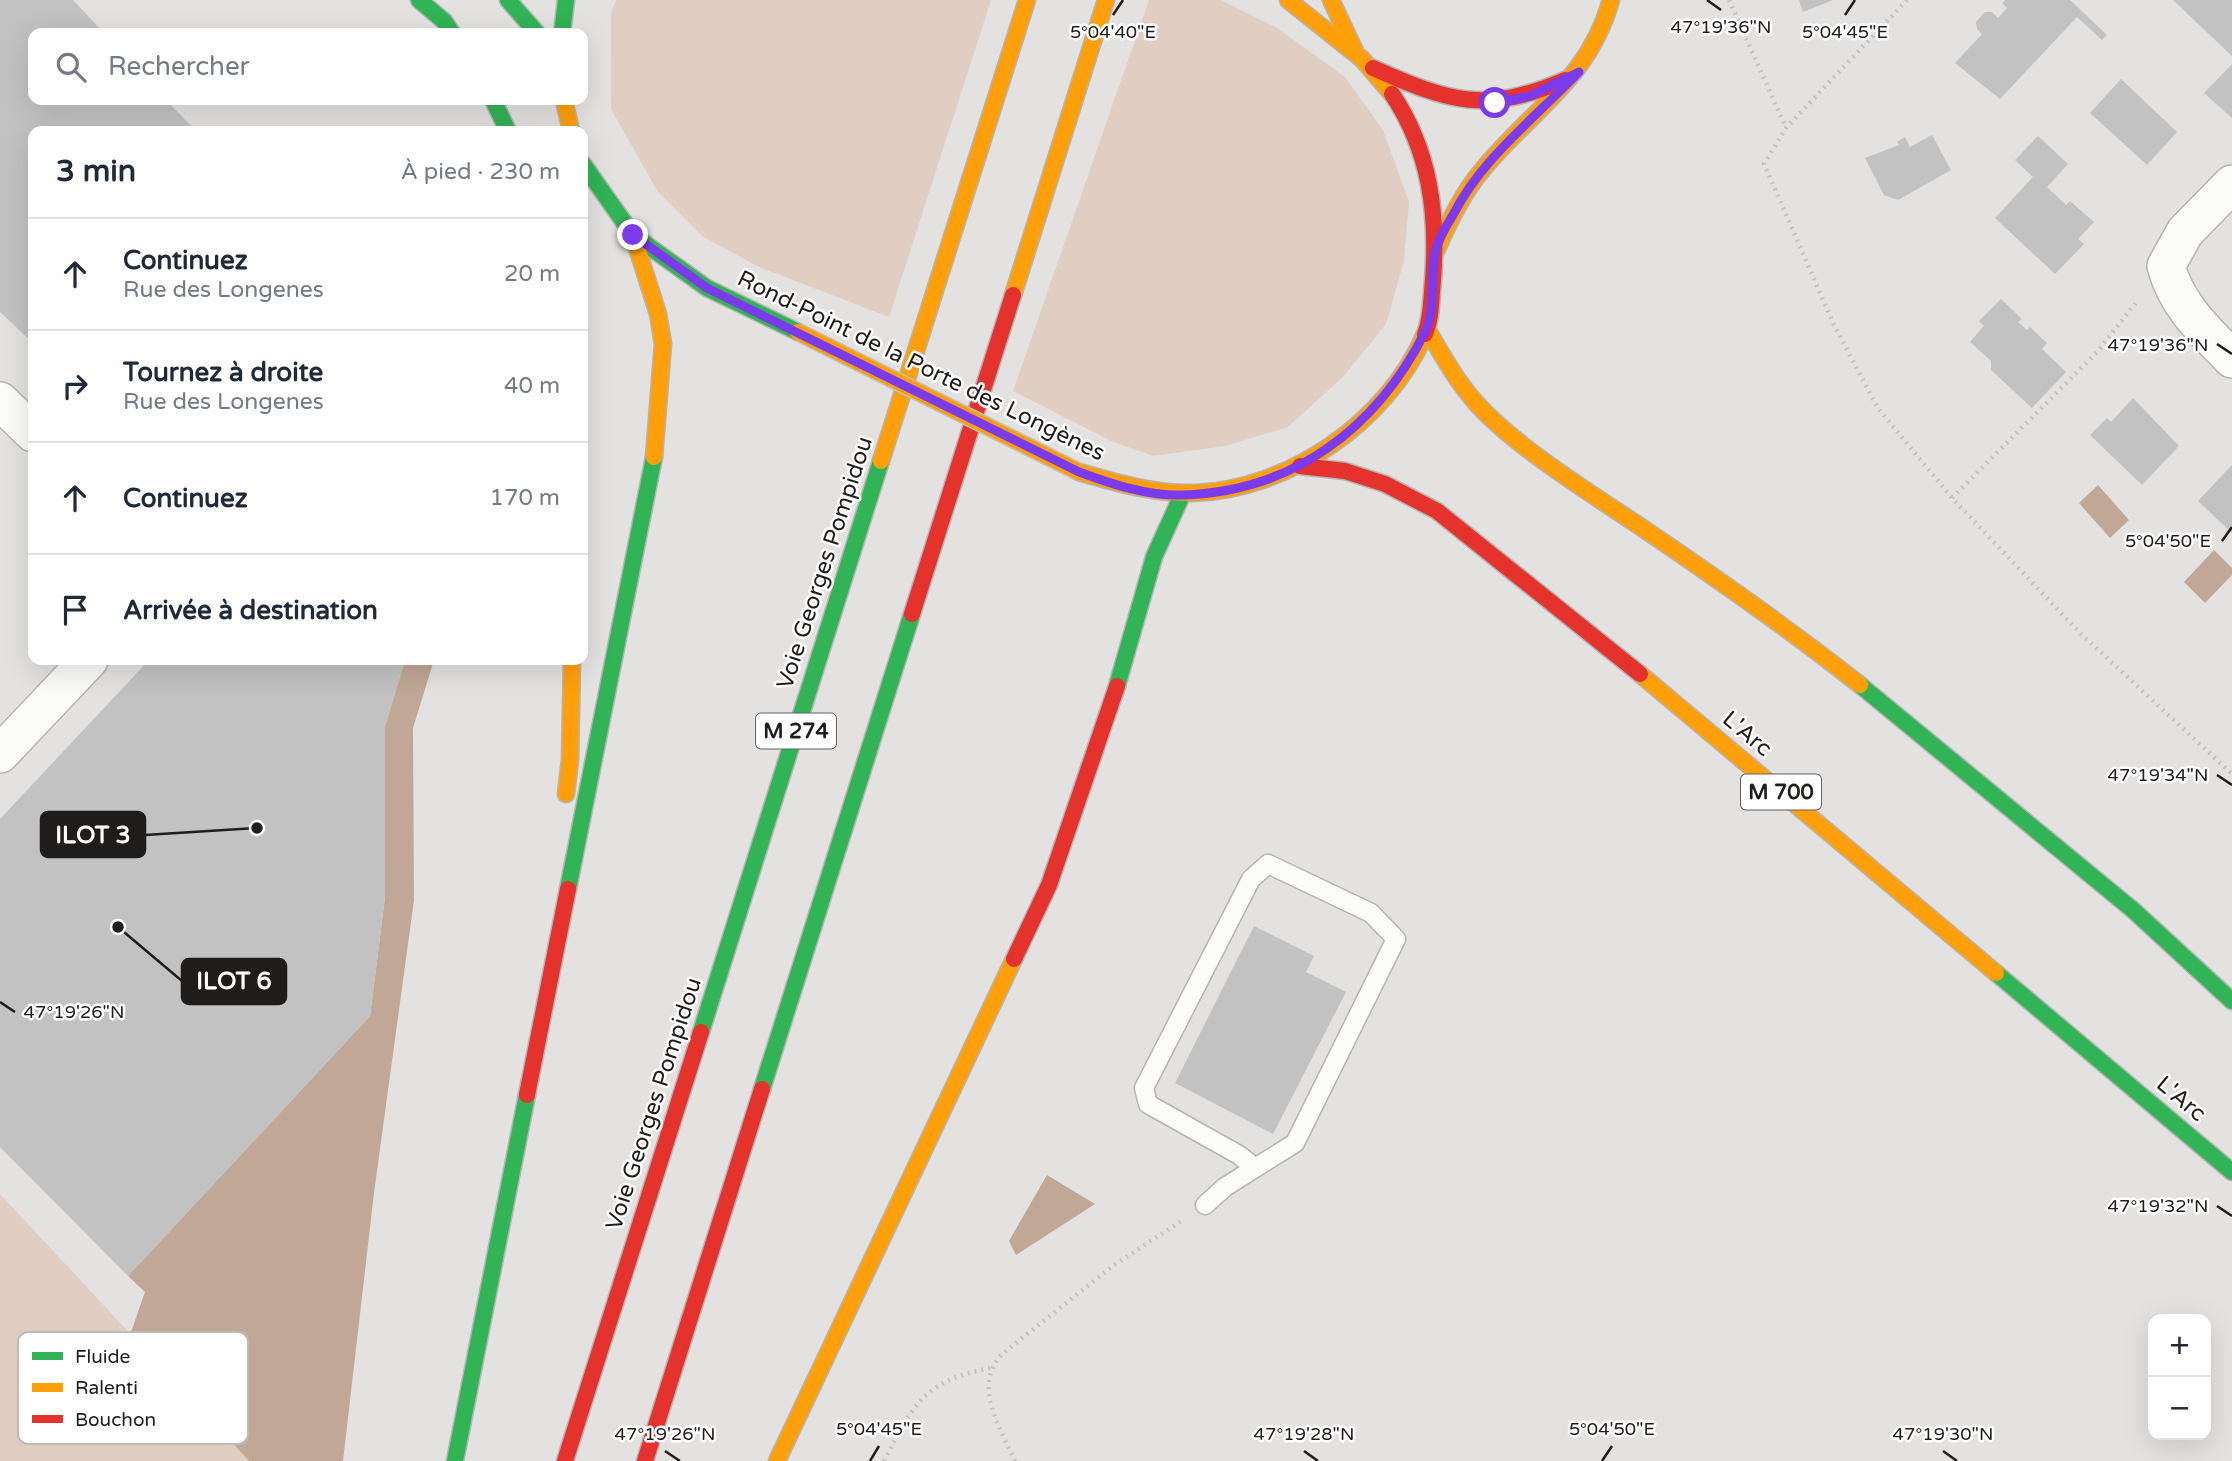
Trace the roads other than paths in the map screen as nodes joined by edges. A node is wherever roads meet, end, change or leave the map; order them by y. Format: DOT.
graph roads {
  1 [pos="419,0"];
  2 [pos="508,0"];
  3 [pos="566,0"];
  4 [pos="1027,0"];
  5 [pos="1106,0"];
  6 [pos="1288,0"];
  7 [pos="1331,0"];
  8 [pos="1611,0"];
  9 [pos="449,28"];
  10 [pos="533,28"];
  11 [pos="563,28"];
  12 [pos="1354,51"];
  13 [pos="1373,68"];
  14 [pos="1579,72"];
  15 [pos="495,105"];
  16 [pos="565,105"];
  17 [pos="506,126"];
  18 [pos="570,126"];
  19 [pos="588,171"];
  20 [pos="2232,184"];
  21 [pos="633,235"];
  22 [pos="1436,251"];
  23 [pos="1427,329"];
  24 [pos="2232,359"];
  25 [pos="0,401"];
  26 [pos="28,428"];
  27 [pos="1300,466"];
  28 [pos="1182,495"];
  29 [pos="84,665"];
  30 [pos="572,665"];
  31 [pos="0,754"];
  32 [pos="563,814"];
  33 [pos="558,855"];
  34 [pos="2232,1001"];
  35 [pos="527,1098"];
  36 [pos="1255,1168"];
  37 [pos="2232,1172"];
  38 [pos="1205,1205"];
  39 [pos="454,1461"];
  40 [pos="565,1461"];
  41 [pos="645,1461"];
  42 [pos="777,1461"];
  1 -- 9 [label="main road"];
  2 -- 10 [label="main road"];
  3 -- 11 [label="main road"];
  4 -- 40 [label="main road, Voie Georges Pompidou / M 274"];
  5 -- 41 [label="main road, M 274"];
  6 -- 12 [label="main road, Rond-Point de la Porte des Longènes"];
  7 -- 12 [label="main road"];
  8 -- 14 [label="main road"];
  12 -- 13 [label="main road, Rond-Point de la Porte des Longènes"];
  13 -- 14 [label="main road"];
  13 -- 22 [label="main road, Rond-Point de la Porte des Longènes"];
  14 -- 22 [label="main road"];
  15 -- 17 [label="main road"];
  16 -- 18 [label="main road"];
  19 -- 21 [label="main road, Rond-Point de la Porte des Longènes"];
  20 -- 24 [label="street"];
  21 -- 28 [label="main road, Rond-Point de la Porte des Longènes, bridge"];
  21 -- 35 [label="main road"];
  22 -- 23 [label="main road, Rond-Point de la Porte des Longènes"];
  23 -- 27 [label="main road, Rond-Point de la Porte des Longènes"];
  23 -- 34 [label="main road"];
  25 -- 26 [label="street"];
  27 -- 28 [label="main road, Rond-Point de la Porte des Longènes"];
  27 -- 37 [label="main road, L'Arc / M 700"];
  28 -- 42 [label="main road"];
  29 -- 31 [label="street"];
  30 -- 32 [label="main road"];
  33 -- 35 [label="main road"];
  35 -- 39 [label="main road"];
  36 -- 36 [label="lane"];
  36 -- 38 [label="lane"];
}
